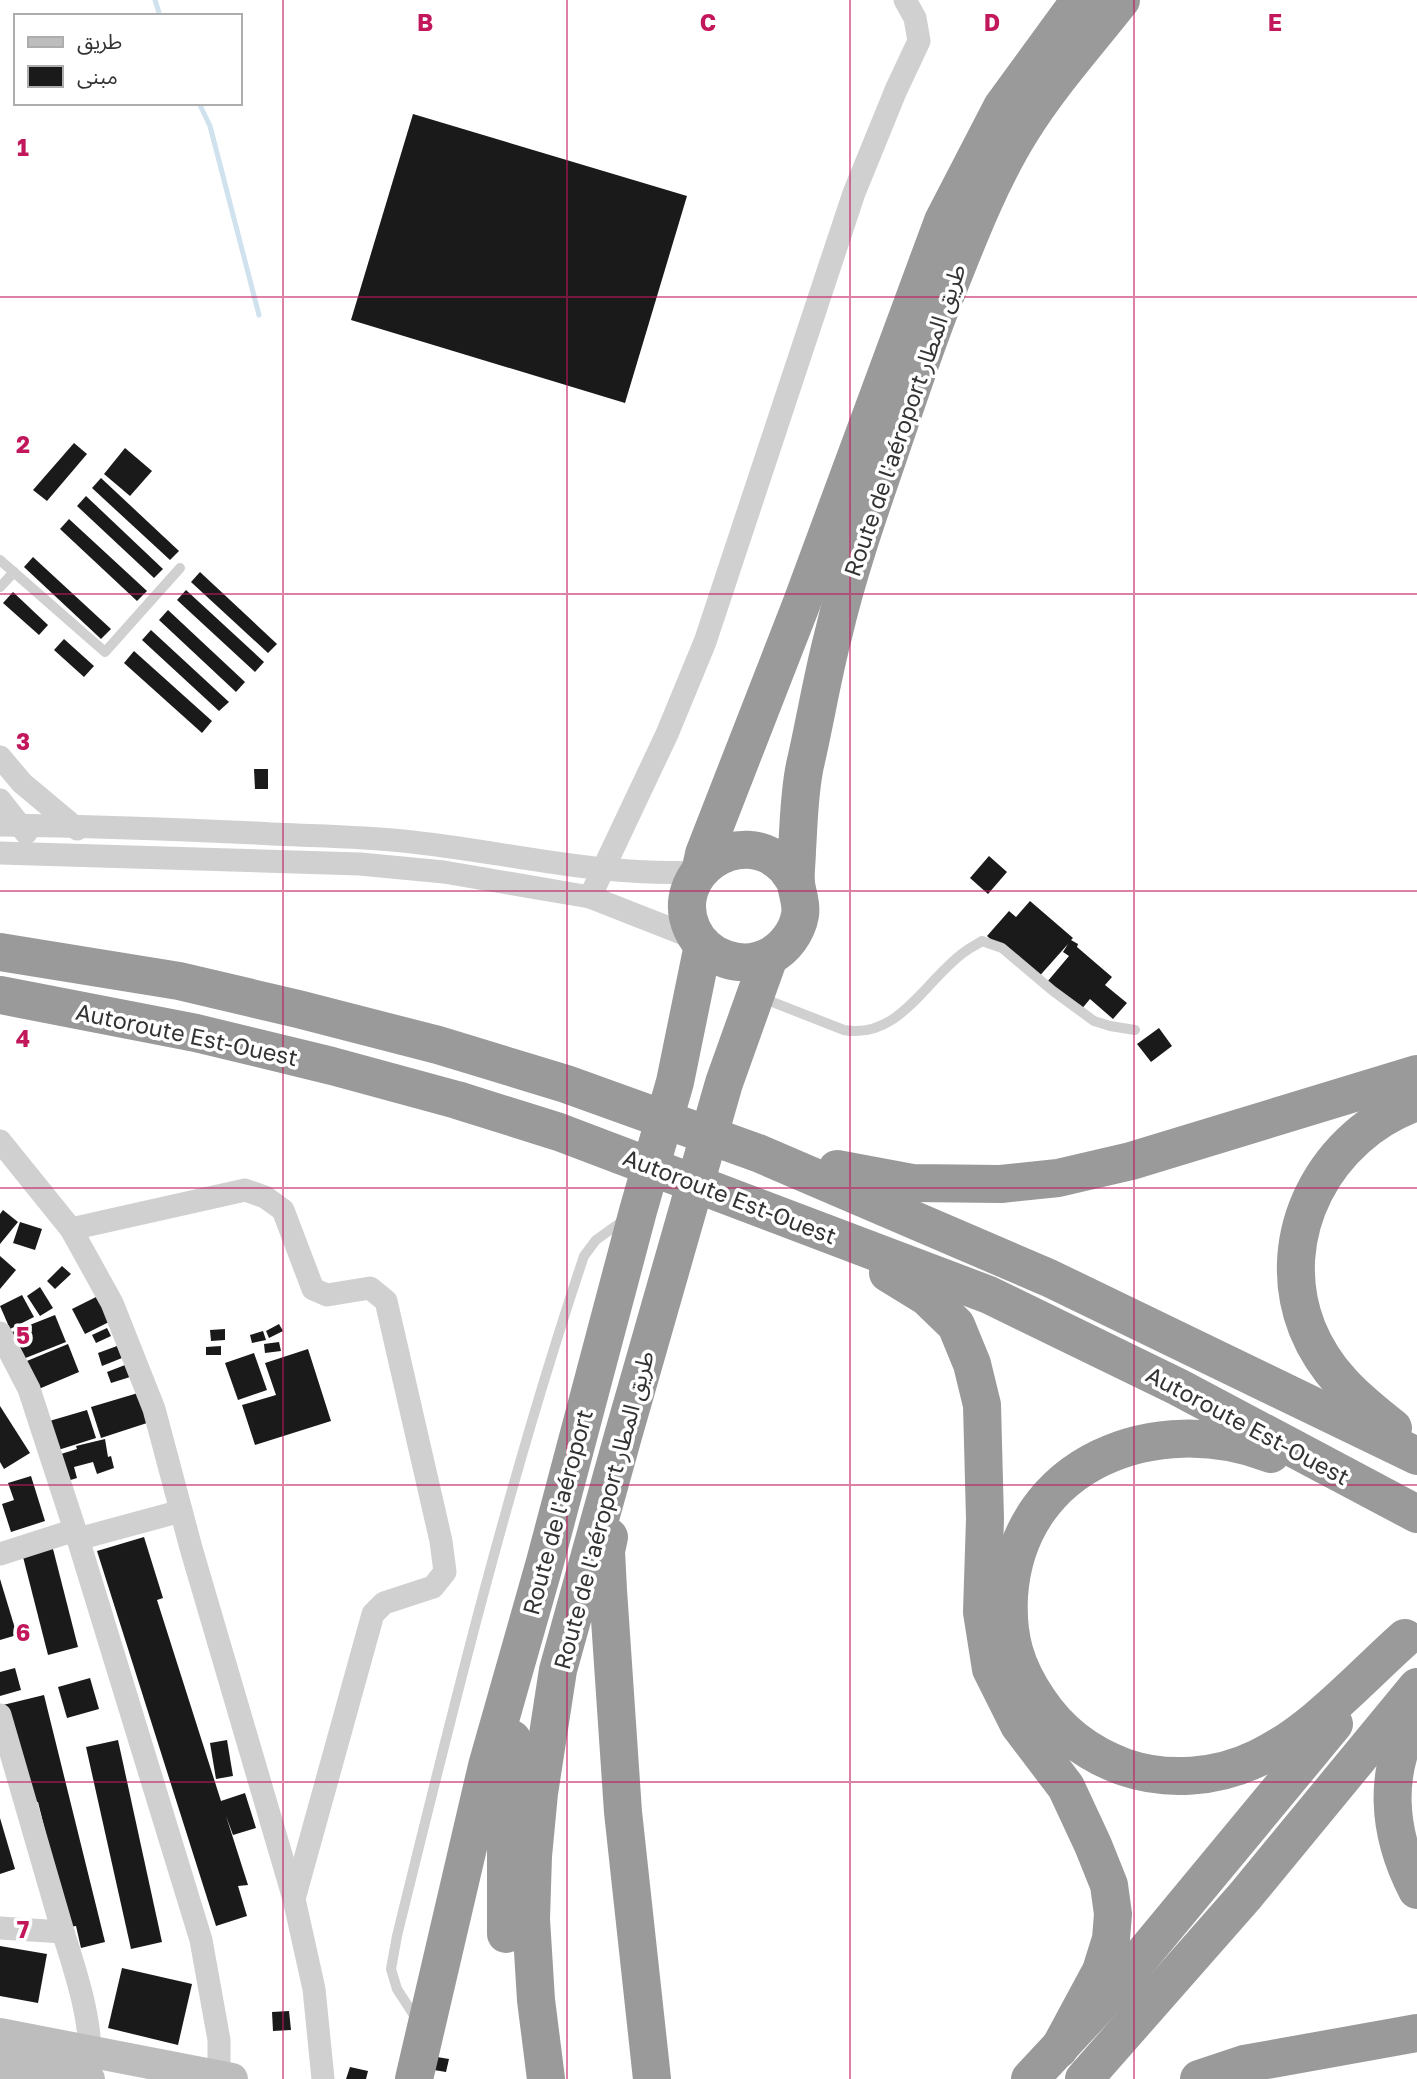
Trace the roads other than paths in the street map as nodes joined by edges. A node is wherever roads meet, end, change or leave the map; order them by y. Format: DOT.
graph roads {
  1 [pos="905,0"];
  2 [pos="1080,0"];
  3 [pos="1121,0"];
  4 [pos="0,560"];
  5 [pos="180,568"];
  6 [pos="14,572"];
  7 [pos="0,587"];
  8 [pos="0,757"];
  9 [pos="0,800"];
  10 [pos="10,825"];
  11 [pos="73,825"];
  12 [pos="0,853"];
  13 [pos="40,855"];
  14 [pos="91,857"];
  15 [pos="602,870"];
  16 [pos="699,870"];
  17 [pos="796,882"];
  18 [pos="590,897"];
  19 [pos="700,942"];
  20 [pos="0,952"];
  21 [pos="769,957"];
  22 [pos="0,995"];
  23 [pos="756,995"];
  24 [pos="1135,1030"];
  25 [pos="1417,1074"];
  26 [pos="1417,1102"];
  27 [pos="0,1141"];
  28 [pos="758,1153"];
  29 [pos="638,1210"];
  30 [pos="773,1211"];
  31 [pos="71,1228"];
  32 [pos="0,1333"];
  33 [pos="622,1436"];
  34 [pos="1417,1447"];
  35 [pos="1417,1456"];
  36 [pos="181,1511"];
  37 [pos="1415,1513"];
  38 [pos="77,1535"];
  39 [pos="0,1554"];
  40 [pos="545,1562"];
  41 [pos="1411,1630"];
  42 [pos="1417,1687"];
  43 [pos="1417,1713"];
  44 [pos="0,1715"];
  45 [pos="1417,1891"];
  46 [pos="294,1899"];
  47 [pos="0,1928"];
  48 [pos="63,1932"];
  49 [pos="1417,2033"];
  50 [pos="0,2034"];
  51 [pos="1059,2049"];
  52 [pos="415,2062"];
  53 [pos="0,2064"];
  54 [pos="89,2072"];
  55 [pos="225,2077"];
  56 [pos="323,2079"];
  57 [pos="521,2079"];
  58 [pos="546,2079"];
  59 [pos="652,2079"];
  60 [pos="1030,2079"];
  61 [pos="1084,2079"];
  62 [pos="1199,2079"];
  1 -- 15 [label="street"];
  2 -- 16 [label="highway, Route de l'aéroport طريق المطار"];
  3 -- 17 [label="highway, Route de l'aéroport طريق المطار"];
  4 -- 6 [label="lane"];
  5 -- 6 [label="lane"];
  6 -- 7 [label="lane"];
  8 -- 11 [label="street"];
  9 -- 10 [label="street"];
  10 -- 11 [label="street"];
  10 -- 13 [label="street"];
  11 -- 14 [label="street"];
  11 -- 15 [label="street"];
  12 -- 13 [label="street"];
  13 -- 14 [label="street"];
  14 -- 18 [label="street"];
  15 -- 16 [label="street"];
  15 -- 18 [label="street"];
  16 -- 17 [label="highway"];
  16 -- 19 [label="highway"];
  17 -- 21 [label="highway"];
  18 -- 19 [label="street"];
  19 -- 21 [label="highway"];
  19 -- 29 [label="highway, Route de l'aéroport"];
  20 -- 28 [label="highway, Autoroute Est-Ouest"];
  21 -- 23 [label="highway, Route de l'aéroport طريق المطار"];
  22 -- 30 [label="highway, Autoroute Est-Ouest"];
  23 -- 24 [label="lane"];
  23 -- 33 [label="highway, Route de l'aéroport طريق المطار"];
  25 -- 28 [label="highway"];
  26 -- 34 [label="highway"];
  27 -- 31 [label="street"];
  28 -- 35 [label="highway, Autoroute Est-Ouest"];
  29 -- 40 [label="highway, Route de l'aéroport"];
  29 -- 52 [label="lane"];
  30 -- 37 [label="highway, Autoroute Est-Ouest"];
  30 -- 51 [label="highway"];
  31 -- 36 [label="street"];
  31 -- 46 [label="street"];
  32 -- 38 [label="street"];
  33 -- 58 [label="highway, Route de l'aéroport طريق المطار"];
  33 -- 59 [label="highway"];
  36 -- 38 [label="street"];
  36 -- 46 [label="street"];
  37 -- 41 [label="highway"];
  38 -- 39 [label="street"];
  38 -- 55 [label="street"];
  40 -- 52 [label="highway, Route de l'aéroport"];
  40 -- 57 [label="highway"];
  41 -- 51 [label="highway"];
  42 -- 61 [label="highway"];
  43 -- 45 [label="highway"];
  44 -- 48 [label="street"];
  46 -- 56 [label="street"];
  47 -- 48 [label="street"];
  48 -- 54 [label="street"];
  49 -- 62 [label="highway"];
  50 -- 54 [label="street"];
  51 -- 60 [label="highway"];
  53 -- 54 [label="street"];
  54 -- 55 [label="street"];
}
